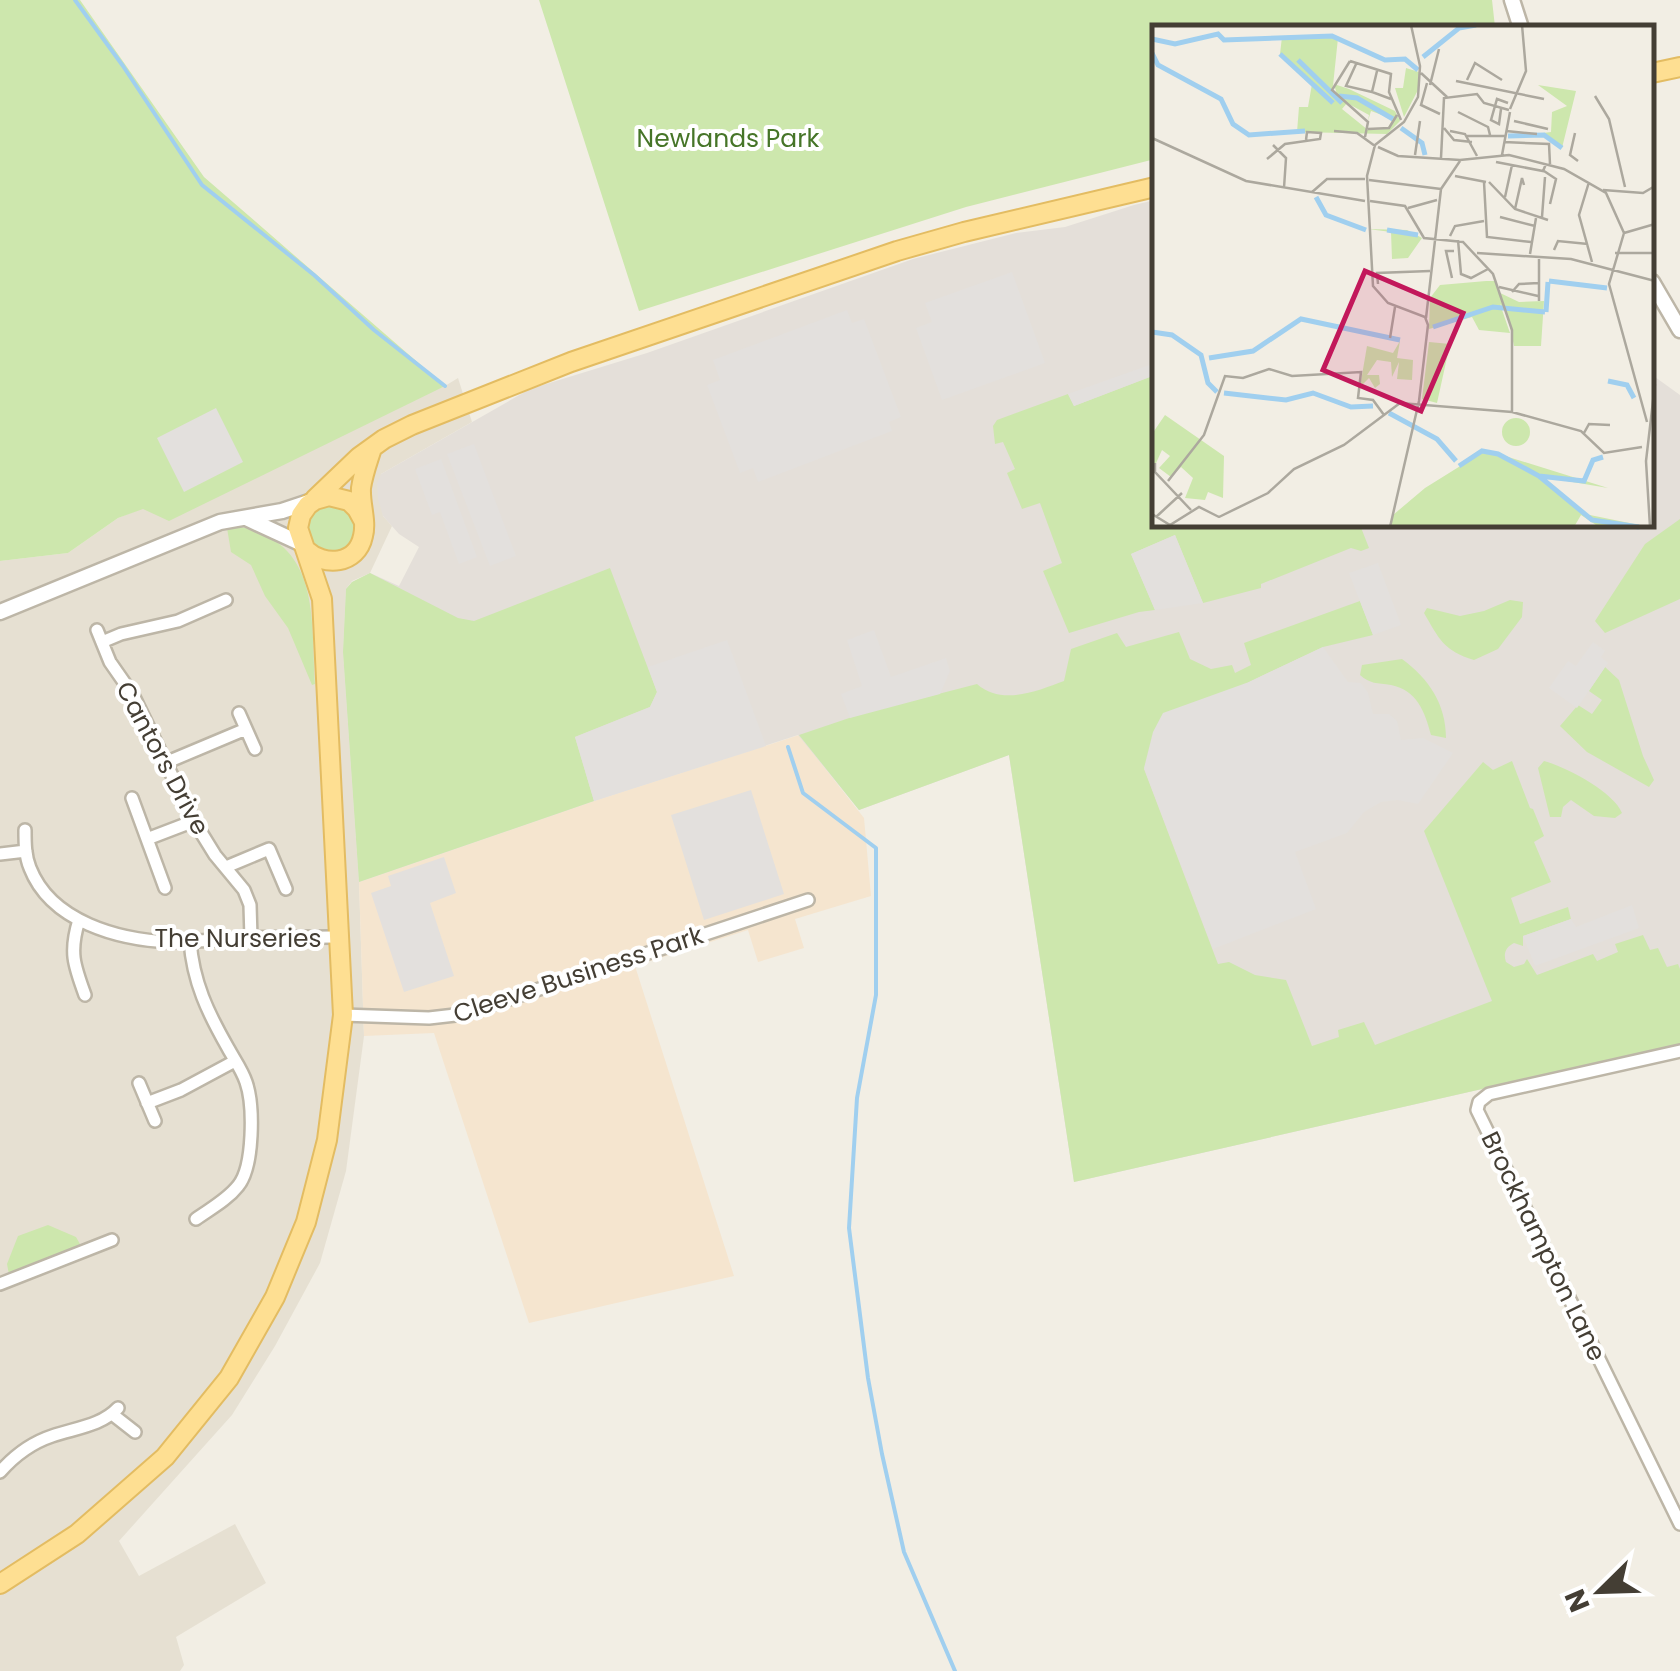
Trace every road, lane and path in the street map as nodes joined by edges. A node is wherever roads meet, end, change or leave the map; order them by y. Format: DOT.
graph roads {
  1 [pos="1512,0"];
  2 [pos="1520,25"];
  3 [pos="1680,68"];
  4 [pos="1655,72"];
  5 [pos="1152,188"];
  6 [pos="1655,287"];
  7 [pos="1680,330"];
  8 [pos="372,448"];
  9 [pos="314,500"];
  10 [pos="246,518"];
  11 [pos="363,520"];
  12 [pos="304,547"];
  13 [pos="346,558"];
  14 [pos="322,599"];
  15 [pos="226,600"];
  16 [pos="0,612"];
  17 [pos="239,713"];
  18 [pos="246,728"];
  19 [pos="255,749"];
  20 [pos="164,763"];
  21 [pos="132,798"];
  22 [pos="194,821"];
  23 [pos="24,830"];
  24 [pos="147,839"];
  25 [pos="26,851"];
  26 [pos="0,854"];
  27 [pos="226,867"];
  28 [pos="165,888"];
  29 [pos="286,890"];
  30 [pos="808,900"];
  31 [pos="78,920"];
  32 [pos="340,937"];
  33 [pos="251,938"];
  34 [pos="190,941"];
  35 [pos="85,996"];
  36 [pos="342,1014"];
  37 [pos="1680,1050"];
  38 [pos="236,1062"];
  39 [pos="139,1083"];
  40 [pos="148,1103"];
  41 [pos="155,1121"];
  42 [pos="196,1219"];
  43 [pos="112,1240"];
  44 [pos="0,1284"];
  45 [pos="135,1432"];
  46 [pos="0,1472"];
  47 [pos="1680,1524"];
  48 [pos="0,1584"];
  1 -- 2 [label="street"];
  3 -- 4 [label="main road"];
  5 -- 8 [label="main road"];
  6 -- 7 [label="street"];
  8 -- 9 [label="main road"];
  8 -- 11 [label="main road"];
  9 -- 10 [label="street"];
  9 -- 11 [label="main road"];
  9 -- 12 [label="main road"];
  10 -- 12 [label="street"];
  10 -- 16 [label="street"];
  11 -- 13 [label="main road"];
  12 -- 13 [label="main road"];
  12 -- 14 [label="main road"];
  13 -- 14 [label="main road"];
  14 -- 32 [label="main road"];
  15 -- 20 [label="street, Cantors Drive"];
  17 -- 18 [label="street"];
  18 -- 19 [label="street"];
  18 -- 20 [label="street"];
  20 -- 22 [label="street, Cantors Drive"];
  21 -- 24 [label="street"];
  22 -- 24 [label="street"];
  22 -- 27 [label="street, Cantors Drive"];
  23 -- 25 [label="street, The Nurseries"];
  24 -- 28 [label="street"];
  25 -- 26 [label="street"];
  25 -- 31 [label="street, The Nurseries"];
  27 -- 29 [label="street"];
  27 -- 33 [label="street, Cantors Drive"];
  30 -- 36 [label="street, Cleeve Business Park"];
  31 -- 34 [label="street, The Nurseries"];
  31 -- 35 [label="street"];
  32 -- 33 [label="street, The Nurseries"];
  32 -- 36 [label="main road"];
  33 -- 34 [label="street, The Nurseries"];
  34 -- 38 [label="street"];
  36 -- 48 [label="main road"];
  37 -- 47 [label="street, Brockhampton Lane"];
  38 -- 40 [label="street"];
  38 -- 42 [label="street"];
  39 -- 40 [label="street"];
  40 -- 41 [label="street"];
  43 -- 44 [label="street"];
  45 -- 46 [label="street"];
}
